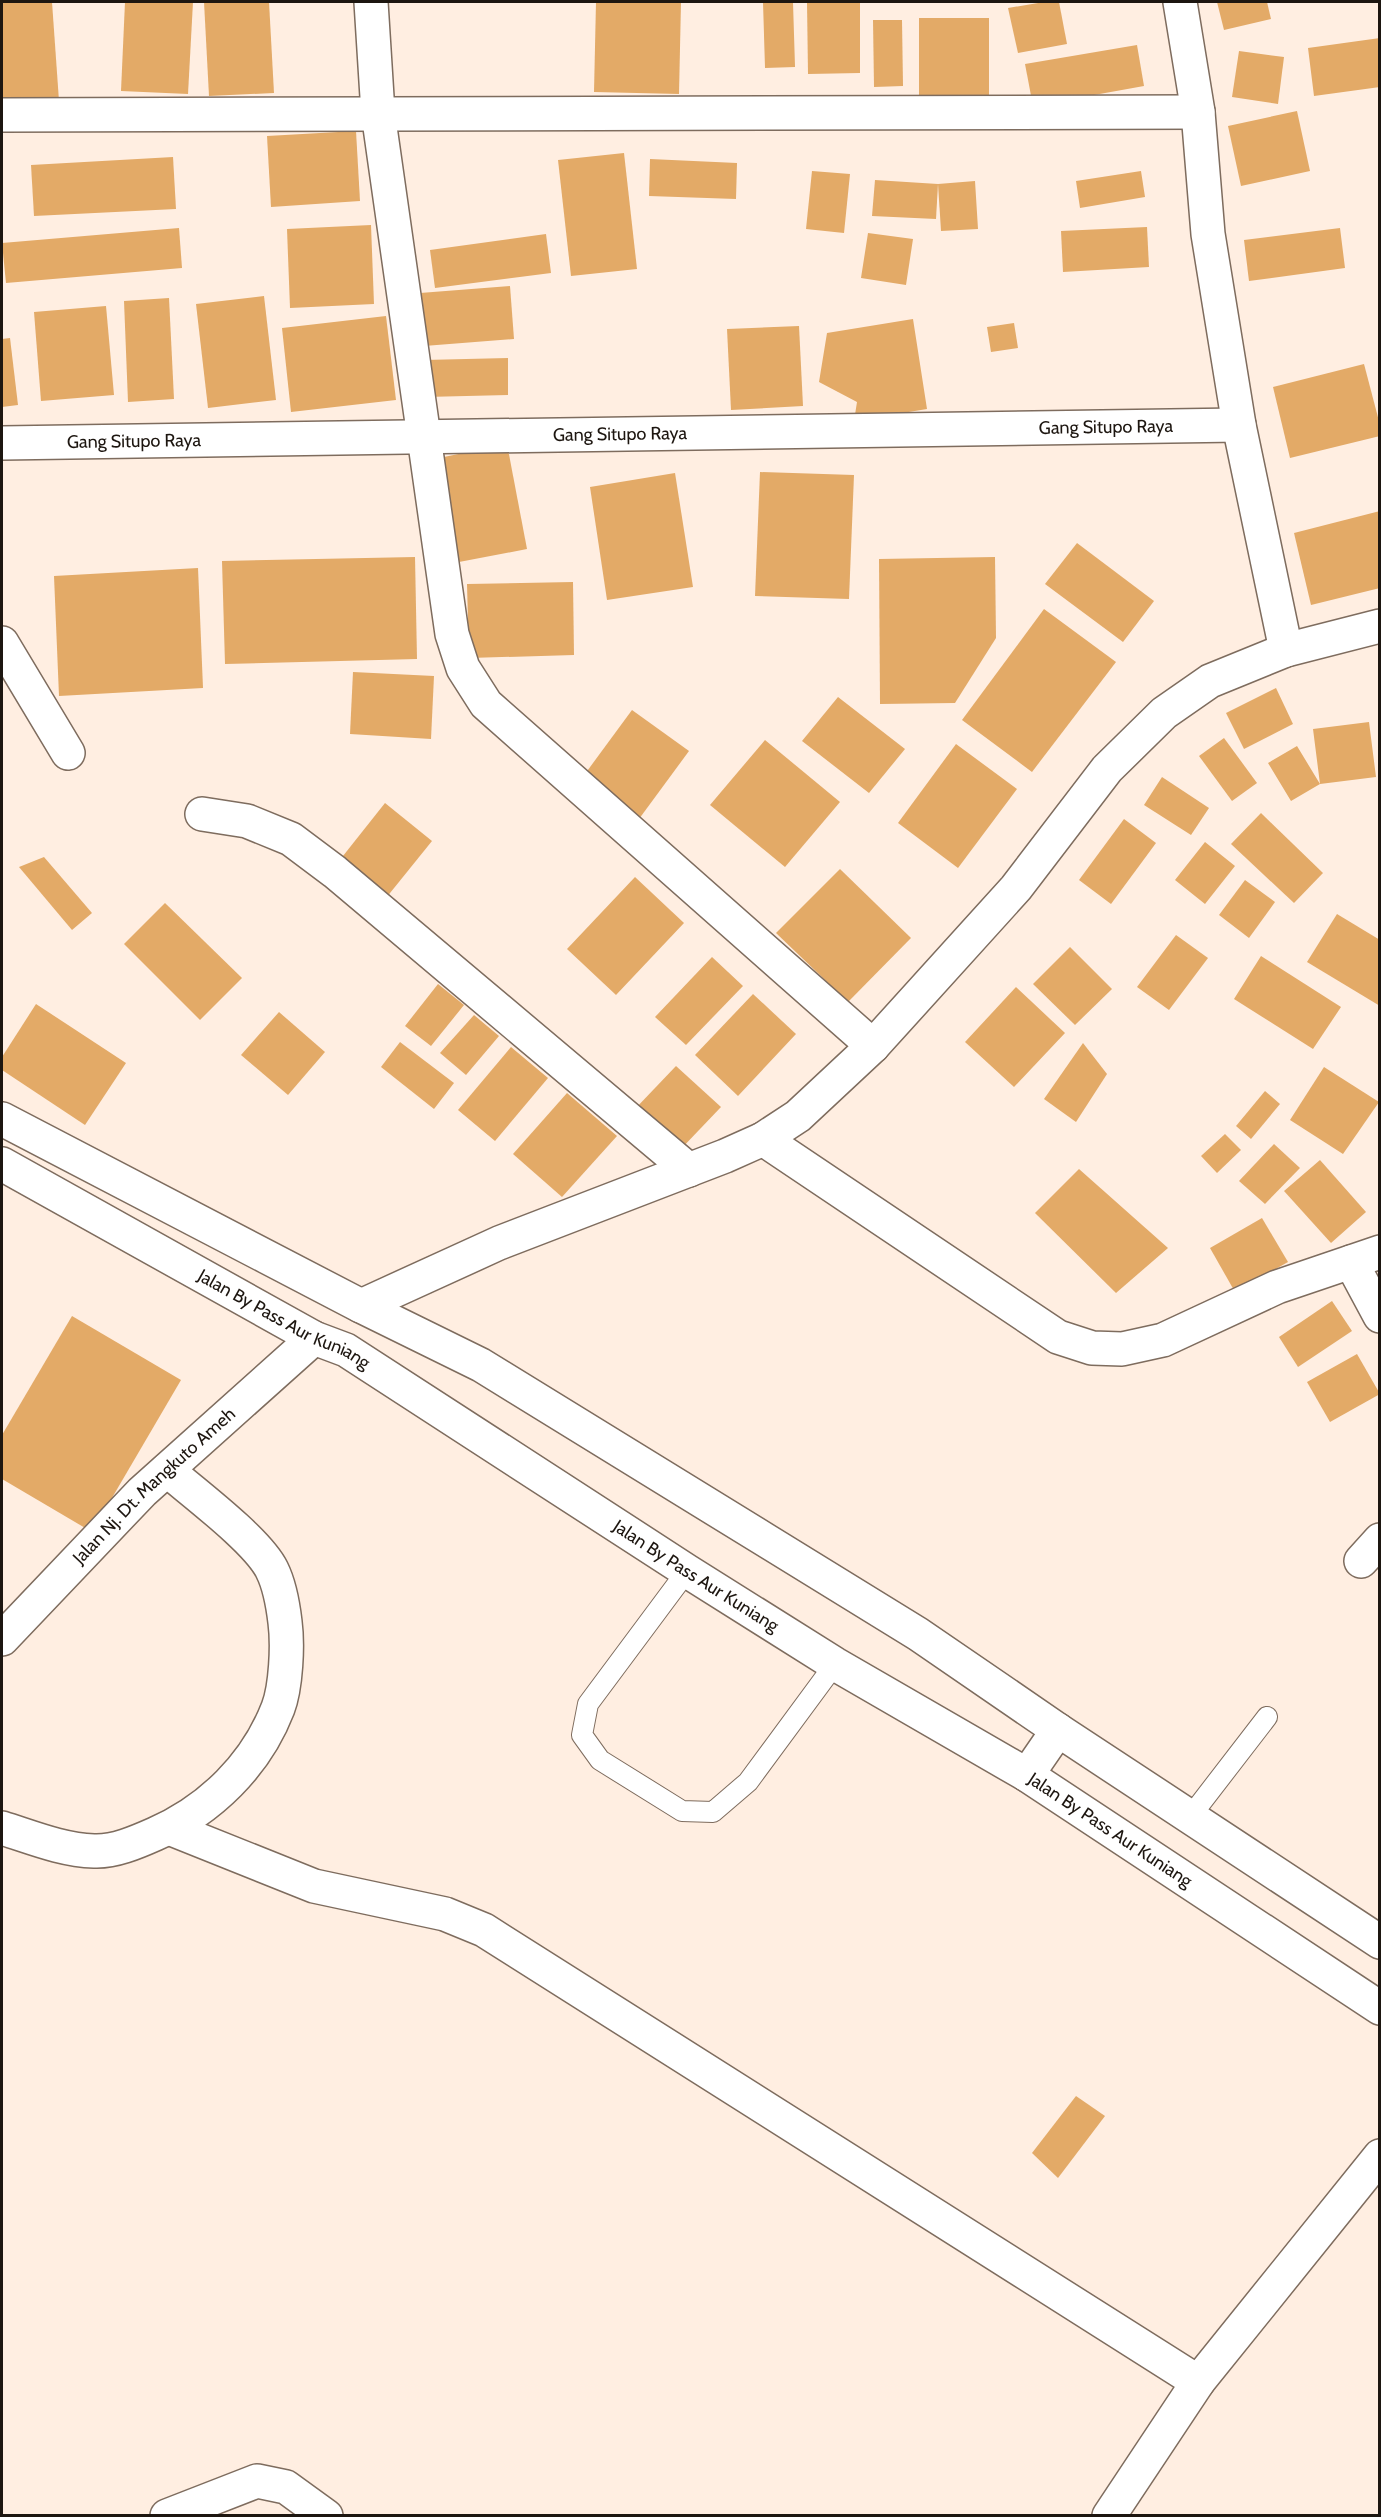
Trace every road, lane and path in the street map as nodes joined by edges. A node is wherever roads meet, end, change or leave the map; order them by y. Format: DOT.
graph roads {
  1 [pos="371,2"];
  2 [pos="1180,2"];
  3 [pos="1198,112"];
  4 [pos="378,113"];
  5 [pos="2,115"];
  6 [pos="1239,425"];
  7 [pos="423,438"];
  8 [pos="2,443"];
  9 [pos="1380,626"];
  10 [pos="2,643"];
  11 [pos="1286,650"];
  12 [pos="68,753"];
  13 [pos="202,814"];
  14 [pos="873,1046"];
  15 [pos="2,1119"];
  16 [pos="763,1139"];
  17 [pos="2,1164"];
  18 [pos="689,1170"];
  19 [pos="1365,1257"];
  20 [pos="361,1306"];
  21 [pos="1380,1316"];
  22 [pos="314,1338"];
  23 [pos="167,1470"];
  24 [pos="687,1571"];
  25 [pos="2,1639"];
  26 [pos="835,1664"];
  27 [pos="1267,1717"];
  28 [pos="1058,1730"];
  29 [pos="1027,1775"];
  30 [pos="1190,1817"];
  31 [pos="2,1828"];
  32 [pos="169,1828"];
  33 [pos="1380,1942"];
  34 [pos="1380,2008"];
  35 [pos="1380,2156"];
  36 [pos="1198,2382"];
  37 [pos="167,2516"];
  38 [pos="326,2516"];
  39 [pos="1108,2516"];
  1 -- 4 [label="main road"];
  2 -- 3 [label="main road"];
  3 -- 4 [label="main road"];
  3 -- 6 [label="main road"];
  4 -- 5 [label="main road"];
  4 -- 7 [label="main road"];
  6 -- 7 [label="main road, Gang Situpo Raya"];
  6 -- 11 [label="main road"];
  7 -- 8 [label="main road, Gang Situpo Raya"];
  7 -- 14 [label="main road"];
  9 -- 11 [label="main road"];
  10 -- 12 [label="main road"];
  11 -- 14 [label="main road"];
  13 -- 18 [label="main road"];
  14 -- 16 [label="main road"];
  15 -- 20 [label="main road"];
  16 -- 18 [label="main road"];
  16 -- 19 [label="main road"];
  17 -- 22 [label="main road, Jalan By Pass Aur Kuniang"];
  18 -- 20 [label="main road"];
  19 -- 21 [label="main road"];
  20 -- 28 [label="main road"];
  22 -- 23 [label="main road, Jalan Nj. Dt. Mangkuto Ameh"];
  22 -- 24 [label="main road, Jalan By Pass Aur Kuniang"];
  23 -- 25 [label="main road, Jalan Nj. Dt. Mangkuto Ameh"];
  23 -- 32 [label="main road"];
  24 -- 26 [label="main road, Jalan By Pass Aur Kuniang"];
  24 -- 26 [label="lane"];
  26 -- 29 [label="main road, Jalan By Pass Aur Kuniang"];
  27 -- 30 [label="lane"];
  28 -- 29 [label="main road"];
  28 -- 30 [label="main road"];
  29 -- 34 [label="main road, Jalan By Pass Aur Kuniang"];
  30 -- 33 [label="main road"];
  31 -- 32 [label="main road"];
  32 -- 36 [label="main road"];
  35 -- 36 [label="main road"];
  36 -- 39 [label="main road"];
  37 -- 38 [label="main road"];
}
